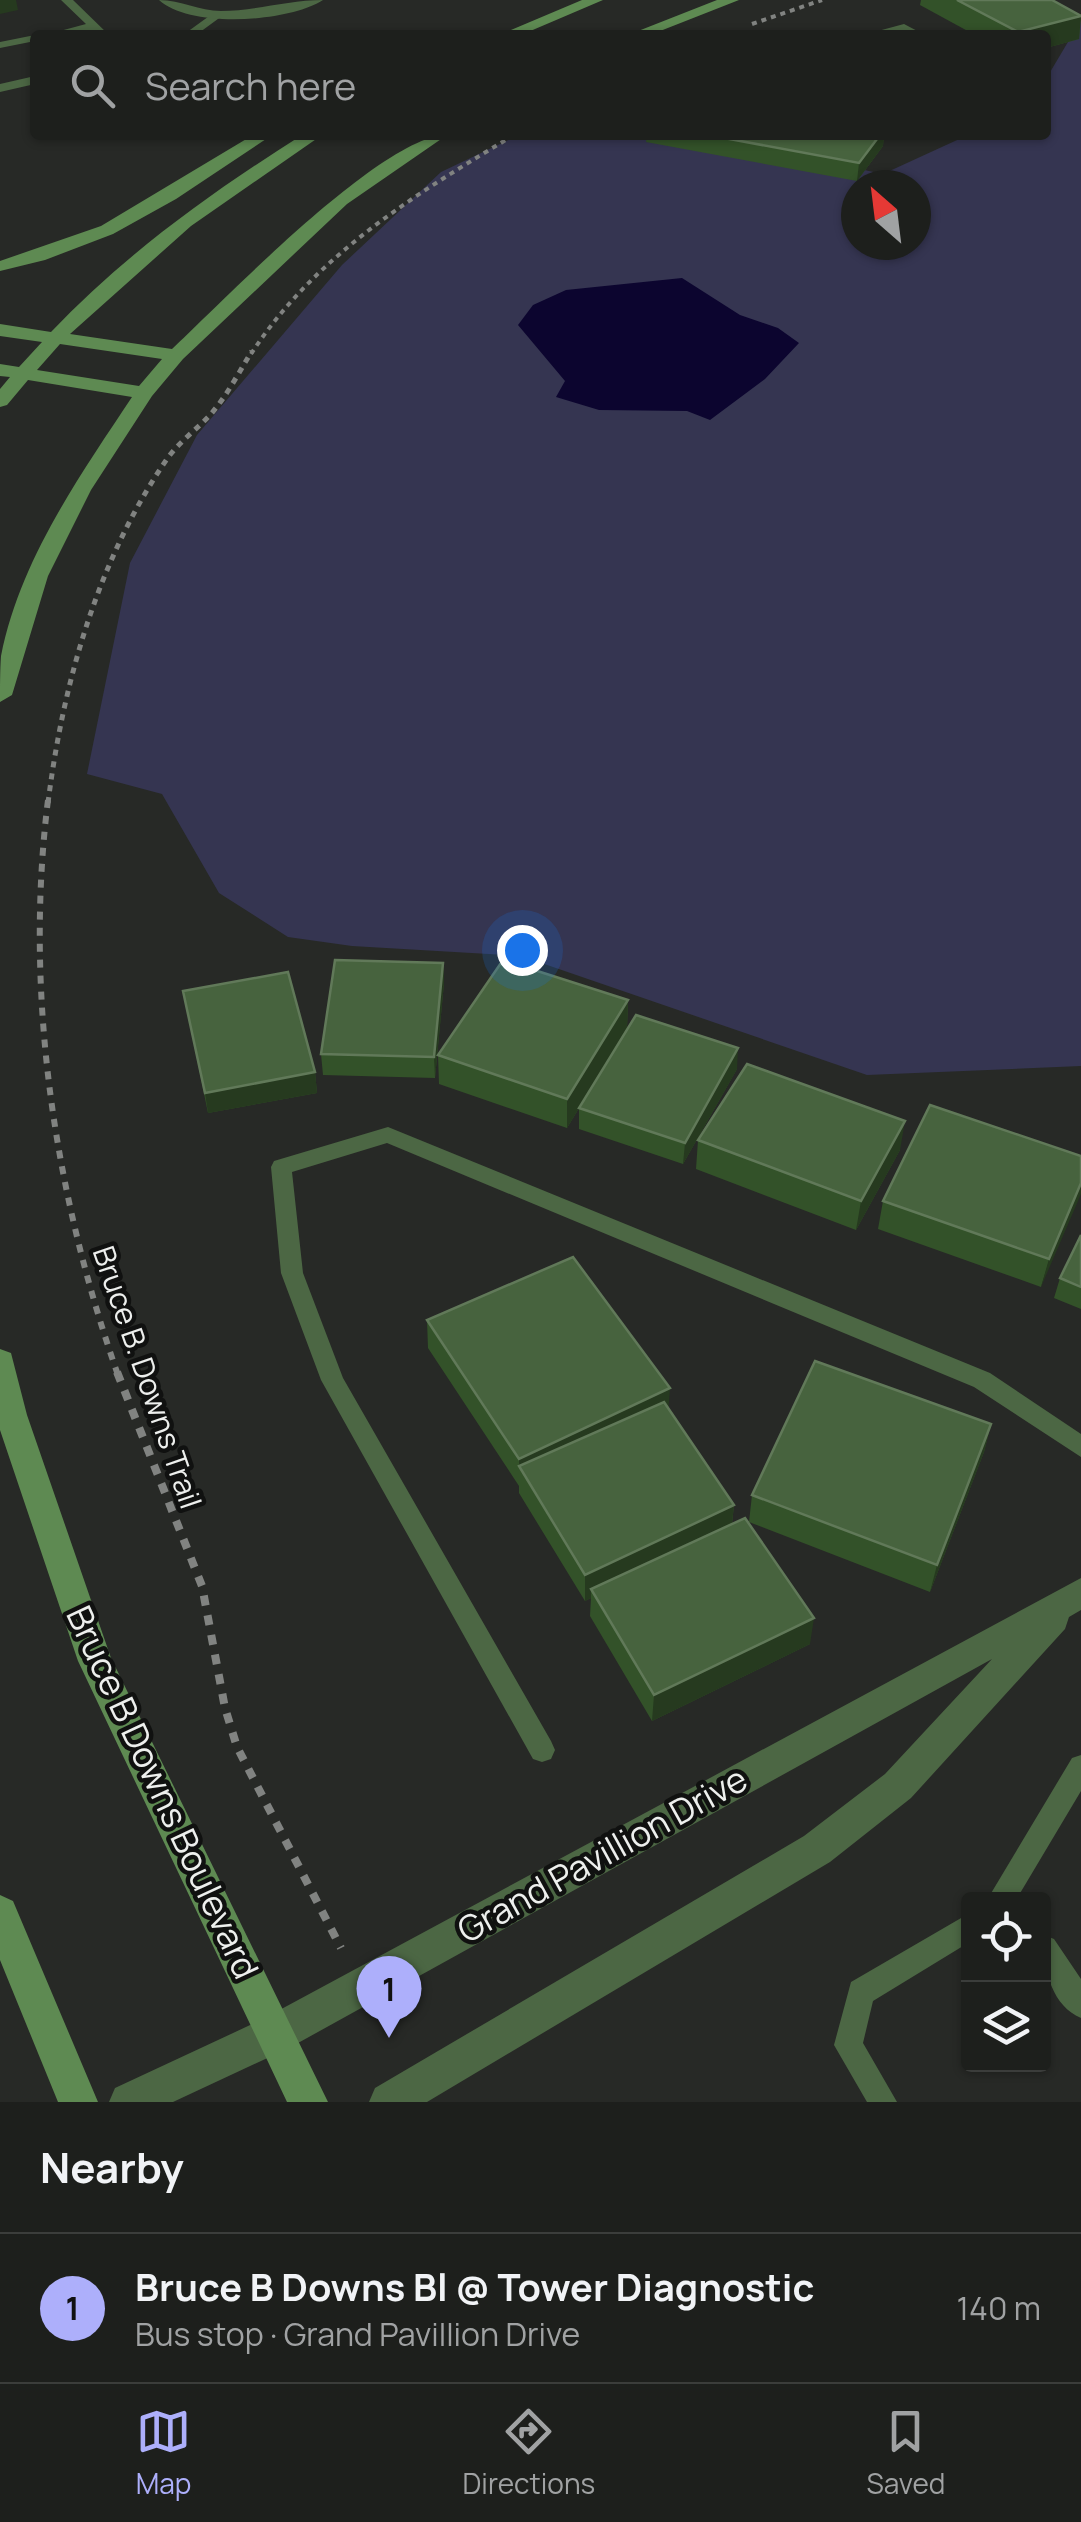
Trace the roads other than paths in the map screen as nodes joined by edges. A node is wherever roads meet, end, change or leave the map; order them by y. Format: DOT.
graph roads {
  1 [pos="67,0"];
  2 [pos="166,0"];
  3 [pos="316,0"];
  4 [pos="731,0"];
  5 [pos="588,1"];
  6 [pos="216,16"];
  7 [pos="97,30"];
  8 [pos="196,30"];
  9 [pos="520,30"];
  10 [pos="651,30"];
  11 [pos="30,39"];
  12 [pos="0,45"];
  13 [pos="30,81"];
  14 [pos="0,88"];
  15 [pos="256,140"];
  16 [pos="306,140"];
  17 [pos="431,140"];
  18 [pos="0,266"];
  19 [pos="0,330"];
  20 [pos="54,338"];
  21 [pos="176,355"];
  22 [pos="0,370"];
  23 [pos="23,373"];
  24 [pos="144,393"];
  25 [pos="0,401"];
  26 [pos="0,695"];
  27 [pos="0,1362"];
  28 [pos="1081,1448"];
  29 [pos="1076,1596"];
  30 [pos="542,1750"];
  31 [pos="1081,1767"];
  32 [pos="1005,1892"];
  33 [pos="0,1914"];
  34 [pos="961,1932"];
  35 [pos="1051,1960"];
  36 [pos="1081,2004"];
  37 [pos="275,2034"];
  38 [pos="78,2102"];
  39 [pos="129,2102"];
  40 [pos="308,2102"];
  41 [pos="389,2102"];
  42 [pos="883,2102"];
  1 -- 7 [label="lane"];
  2 -- 6 [label="street"];
  3 -- 6 [label="street"];
  4 -- 10 [label="main road"];
  5 -- 9 [label="main road"];
  6 -- 8 [label="lane"];
  11 -- 12 [label="lane"];
  13 -- 14 [label="lane"];
  15 -- 18 [label="main road"];
  16 -- 20 [label="main road"];
  17 -- 21 [label="main road"];
  19 -- 20 [label="main road"];
  20 -- 21 [label="main road"];
  20 -- 23 [label="main road"];
  21 -- 24 [label="main road"];
  22 -- 23 [label="main road"];
  23 -- 24 [label="main road"];
  23 -- 25 [label="main road"];
  24 -- 26 [label="main road"];
  27 -- 37 [label="main road, Bruce B Downs Boulevard"];
  28 -- 30 [label="lane"];
  29 -- 37 [label="street, Grand Pavillion Drive"];
  29 -- 41 [label="street, Grand Pavillion Drive"];
  31 -- 32 [label="lane"];
  33 -- 38 [label="main road"];
  34 -- 42 [label="lane"];
  35 -- 36 [label="lane"];
  37 -- 39 [label="street, Grand Pavillion Drive"];
  37 -- 40 [label="main road, Bruce B Downs Boulevard"];
}
